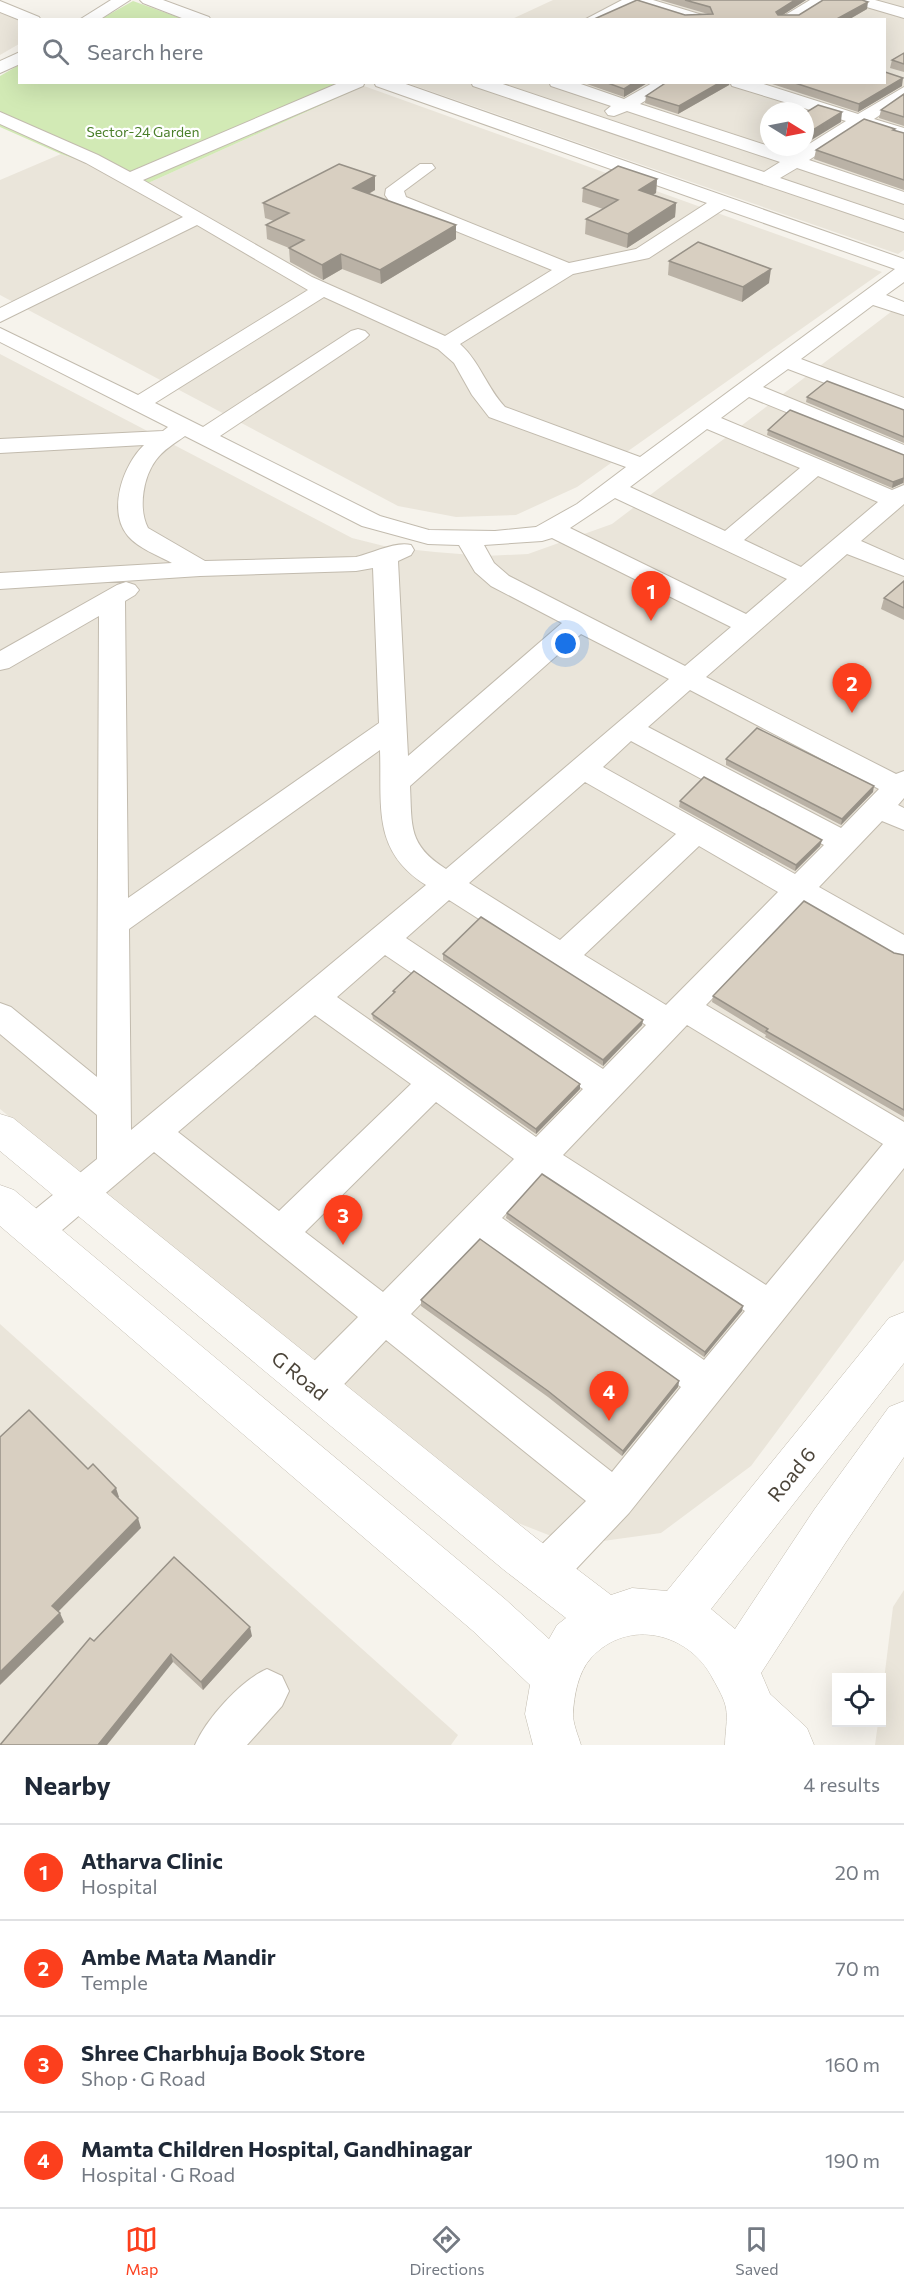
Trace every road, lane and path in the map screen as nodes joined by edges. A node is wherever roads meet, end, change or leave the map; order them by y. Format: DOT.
graph roads {
  1 [pos="122,0"];
  2 [pos="148,0"];
  3 [pos="635,0"];
  4 [pos="821,0"];
  5 [pos="0,6"];
  6 [pos="860,7"];
  7 [pos="904,13"];
  8 [pos="680,17"];
  9 [pos="28,18"];
  10 [pos="90,18"];
  11 [pos="198,18"];
  12 [pos="596,18"];
  13 [pos="789,18"];
  14 [pos="18,58"];
  15 [pos="0,68"];
  16 [pos="352,84"];
  17 [pos="388,84"];
  18 [pos="485,84"];
  19 [pos="563,84"];
  20 [pos="663,84"];
  21 [pos="744,84"];
  22 [pos="441,87"];
  23 [pos="904,92"];
  24 [pos="422,96"];
  25 [pos="625,105"];
  26 [pos="0,117"];
  27 [pos="594,121"];
  28 [pos="860,121"];
  29 [pos="904,134"];
  30 [pos="795,161"];
  31 [pos="426,168"];
  32 [pos="129,179"];
  33 [pos="766,179"];
  34 [pos="904,198"];
  35 [pos="722,202"];
  36 [pos="198,217"];
  37 [pos="904,226"];
  38 [pos="904,266"];
  39 [pos="567,269"];
  40 [pos="904,272"];
  41 [pos="322,290"];
  42 [pos="871,297"];
  43 [pos="904,309"];
  44 [pos="0,315"];
  45 [pos="0,334"];
  46 [pos="358,335"];
  47 [pos="446,344"];
  48 [pos="787,361"];
  49 [pos="748,389"];
  50 [pos="901,401"];
  51 [pos="138,404"];
  52 [pos="706,420"];
  53 [pos="186,434"];
  54 [pos="0,446"];
  55 [pos="904,453"];
  56 [pos="644,466"];
  57 [pos="816,466"];
  58 [pos="614,488"];
  59 [pos="900,496"];
  60 [pos="551,528"];
  61 [pos="428,537"];
  62 [pos="468,538"];
  63 [pos="726,543"];
  64 [pos="844,543"];
  65 [pos="385,558"];
  66 [pos="200,569"];
  67 [pos="904,569"];
  68 [pos="157,572"];
  69 [pos="804,578"];
  70 [pos="0,581"];
  71 [pos="112,598"];
  72 [pos="579,622"];
  73 [pos="750,626"];
  74 [pos="0,662"];
  75 [pos="688,679"];
  76 [pos="393,727"];
  77 [pos="630,729"];
  78 [pos="583,768"];
  79 [pos="396,783"];
  80 [pos="896,799"];
  81 [pos="697,831"];
  82 [pos="844,842"];
  83 [pos="447,883"];
  84 [pos="799,888"];
  85 [pos="113,924"];
  86 [pos="384,939"];
  87 [pos="904,949"];
  88 [pos="563,956"];
  89 [pos="313,997"];
  90 [pos="676,1015"];
  91 [pos="0,1016"];
  92 [pos="434,1083"];
  93 [pos="605,1087"];
  94 [pos="113,1109"];
  95 [pos="0,1129"];
  96 [pos="153,1132"];
  97 [pos="904,1141"];
  98 [pos="538,1157"];
  99 [pos="114,1165"];
  100 [pos="79,1195"];
  101 [pos="0,1202"];
  102 [pos="477,1220"];
  103 [pos="35,1232"];
  104 [pos="280,1233"];
  105 [pos="770,1307"];
  106 [pos="385,1315"];
  107 [pos="904,1331"];
  108 [pos="709,1385"];
  109 [pos="315,1387"];
  110 [pos="904,1421"];
  111 [pos="615,1498"];
  112 [pos="544,1572"];
  113 [pos="678,1615"];
  114 [pos="603,1618"];
  115 [pos="554,1675"];
  116 [pos="267,1691"];
  117 [pos="745,1707"];
  118 [pos="217,1745"];
  119 [pos="557,1745"];
  120 [pos="790,1745"];
  1 -- 10 [label="street"];
  2 -- 11 [label="street"];
  3 -- 8 [label="street"];
  3 -- 12 [label="street"];
  4 -- 13 [label="street"];
  5 -- 9 [label="street"];
  6 -- 7 [label="street"];
  14 -- 15 [label="street"];
  16 -- 32 [label="street"];
  17 -- 24 [label="street"];
  18 -- 27 [label="street"];
  19 -- 25 [label="street"];
  20 -- 25 [label="street"];
  21 -- 28 [label="street"];
  22 -- 24 [label="street"];
  23 -- 28 [label="street"];
  24 -- 35 [label="street"];
  25 -- 27 [label="street"];
  25 -- 30 [label="street"];
  26 -- 32 [label="street"];
  27 -- 33 [label="street"];
  28 -- 29 [label="street"];
  28 -- 30 [label="street"];
  30 -- 33 [label="street"];
  30 -- 34 [label="street"];
  31 -- 39 [label="street"];
  32 -- 36 [label="street"];
  33 -- 37 [label="street"];
  35 -- 38 [label="street"];
  35 -- 39 [label="street"];
  36 -- 41 [label="street"];
  36 -- 44 [label="street"];
  39 -- 47 [label="street"];
  40 -- 42 [label="street"];
  41 -- 47 [label="street"];
  41 -- 51 [label="street"];
  42 -- 43 [label="street"];
  42 -- 48 [label="street"];
  45 -- 51 [label="street"];
  46 -- 53 [label="street"];
  47 -- 56 [label="street"];
  48 -- 49 [label="street"];
  48 -- 50 [label="street"];
  49 -- 52 [label="street"];
  49 -- 55 [label="street"];
  51 -- 53 [label="street"];
  52 -- 56 [label="street"];
  52 -- 57 [label="street"];
  53 -- 54 [label="street"];
  53 -- 61 [label="street"];
  53 -- 66 [label="street"];
  56 -- 58 [label="street"];
  57 -- 59 [label="street"];
  57 -- 63 [label="street"];
  58 -- 60 [label="street"];
  58 -- 63 [label="street"];
  59 -- 64 [label="street"];
  60 -- 62 [label="street"];
  60 -- 73 [label="street"];
  61 -- 62 [label="street"];
  61 -- 65 [label="street"];
  62 -- 72 [label="street"];
  63 -- 69 [label="street"];
  64 -- 67 [label="street"];
  64 -- 69 [label="street"];
  65 -- 66 [label="street"];
  65 -- 76 [label="street"];
  66 -- 68 [label="street"];
  68 -- 70 [label="street"];
  68 -- 71 [label="street"];
  69 -- 73 [label="street"];
  71 -- 74 [label="street"];
  71 -- 85 [label="street"];
  72 -- 75 [label="street"];
  72 -- 79 [label="street"];
  73 -- 75 [label="street"];
  75 -- 77 [label="street"];
  75 -- 80 [label="street"];
  76 -- 79 [label="street"];
  76 -- 85 [label="street"];
  77 -- 78 [label="street"];
  77 -- 82 [label="street"];
  78 -- 81 [label="street"];
  78 -- 83 [label="street"];
  79 -- 83 [label="street"];
  80 -- 82 [label="street"];
  81 -- 84 [label="street"];
  81 -- 88 [label="street"];
  82 -- 84 [label="street"];
  83 -- 86 [label="street"];
  83 -- 88 [label="street"];
  84 -- 87 [label="street"];
  84 -- 90 [label="street"];
  85 -- 94 [label="street"];
  86 -- 89 [label="street"];
  86 -- 93 [label="street"];
  88 -- 90 [label="street"];
  89 -- 92 [label="street"];
  89 -- 96 [label="street"];
  90 -- 93 [label="street"];
  90 -- 97 [label="street"];
  91 -- 94 [label="street"];
  92 -- 98 [label="street"];
  92 -- 104 [label="street"];
  93 -- 98 [label="street"];
  94 -- 99 [label="street"];
  95 -- 100 [label="street, G Road"];
  96 -- 99 [label="street"];
  96 -- 104 [label="street"];
  97 -- 105 [label="street"];
  98 -- 102 [label="street"];
  98 -- 105 [label="street"];
  99 -- 100 [label="street"];
  100 -- 103 [label="street"];
  100 -- 109 [label="street, G Road"];
  101 -- 103 [label="street"];
  102 -- 106 [label="street"];
  102 -- 108 [label="street"];
  103 -- 115 [label="street"];
  104 -- 106 [label="street"];
  105 -- 108 [label="street"];
  106 -- 109 [label="street"];
  106 -- 111 [label="street"];
  107 -- 113 [label="street, Road 6"];
  108 -- 111 [label="street"];
  109 -- 112 [label="street, G Road"];
  110 -- 117 [label="street"];
  111 -- 112 [label="street"];
  112 -- 114 [label="street, G Road"];
  113 -- 114 [label="street"];
  113 -- 117 [label="street"];
  114 -- 115 [label="street"];
  115 -- 119 [label="street"];
  116 -- 118 [label="street"];
  117 -- 120 [label="street"];
}
